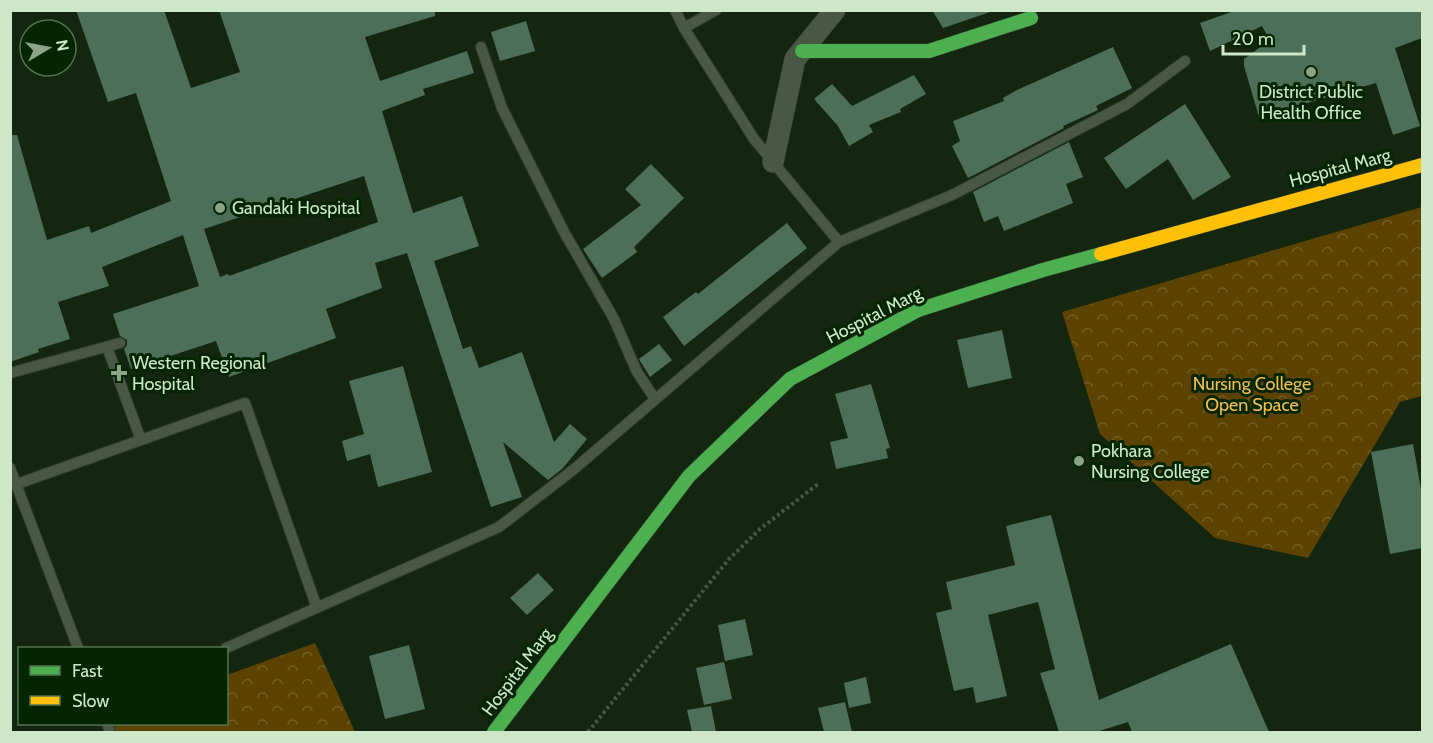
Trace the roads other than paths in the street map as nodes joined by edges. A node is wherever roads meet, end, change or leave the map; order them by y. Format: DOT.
graph roads {
  1 [pos="675,10"];
  2 [pos="716,10"];
  3 [pos="835,10"];
  4 [pos="1031,18"];
  5 [pos="684,28"];
  6 [pos="481,47"];
  7 [pos="802,51"];
  8 [pos="1185,61"];
  9 [pos="773,162"];
  10 [pos="1422,165"];
  11 [pos="839,242"];
  12 [pos="120,343"];
  13 [pos="107,347"];
  14 [pos="10,373"];
  15 [pos="655,399"];
  16 [pos="141,440"];
  17 [pos="10,468"];
  18 [pos="17,484"];
  19 [pos="317,608"];
  20 [pos="78,647"];
  21 [pos="228,647"];
  22 [pos="494,732"];
  1 -- 5 [label="lane"];
  2 -- 5 [label="lane"];
  3 -- 7 [label="street"];
  4 -- 7 [label="main road"];
  5 -- 9 [label="lane"];
  6 -- 15 [label="lane"];
  7 -- 9 [label="street"];
  8 -- 11 [label="lane"];
  9 -- 11 [label="lane"];
  10 -- 22 [label="main road, Hospital Marg"];
  11 -- 15 [label="lane"];
  12 -- 13 [label="lane"];
  13 -- 14 [label="lane"];
  13 -- 16 [label="lane"];
  15 -- 19 [label="lane"];
  16 -- 18 [label="lane"];
  16 -- 19 [label="lane"];
  17 -- 18 [label="lane"];
  18 -- 20 [label="lane"];
  19 -- 21 [label="lane"];
}
